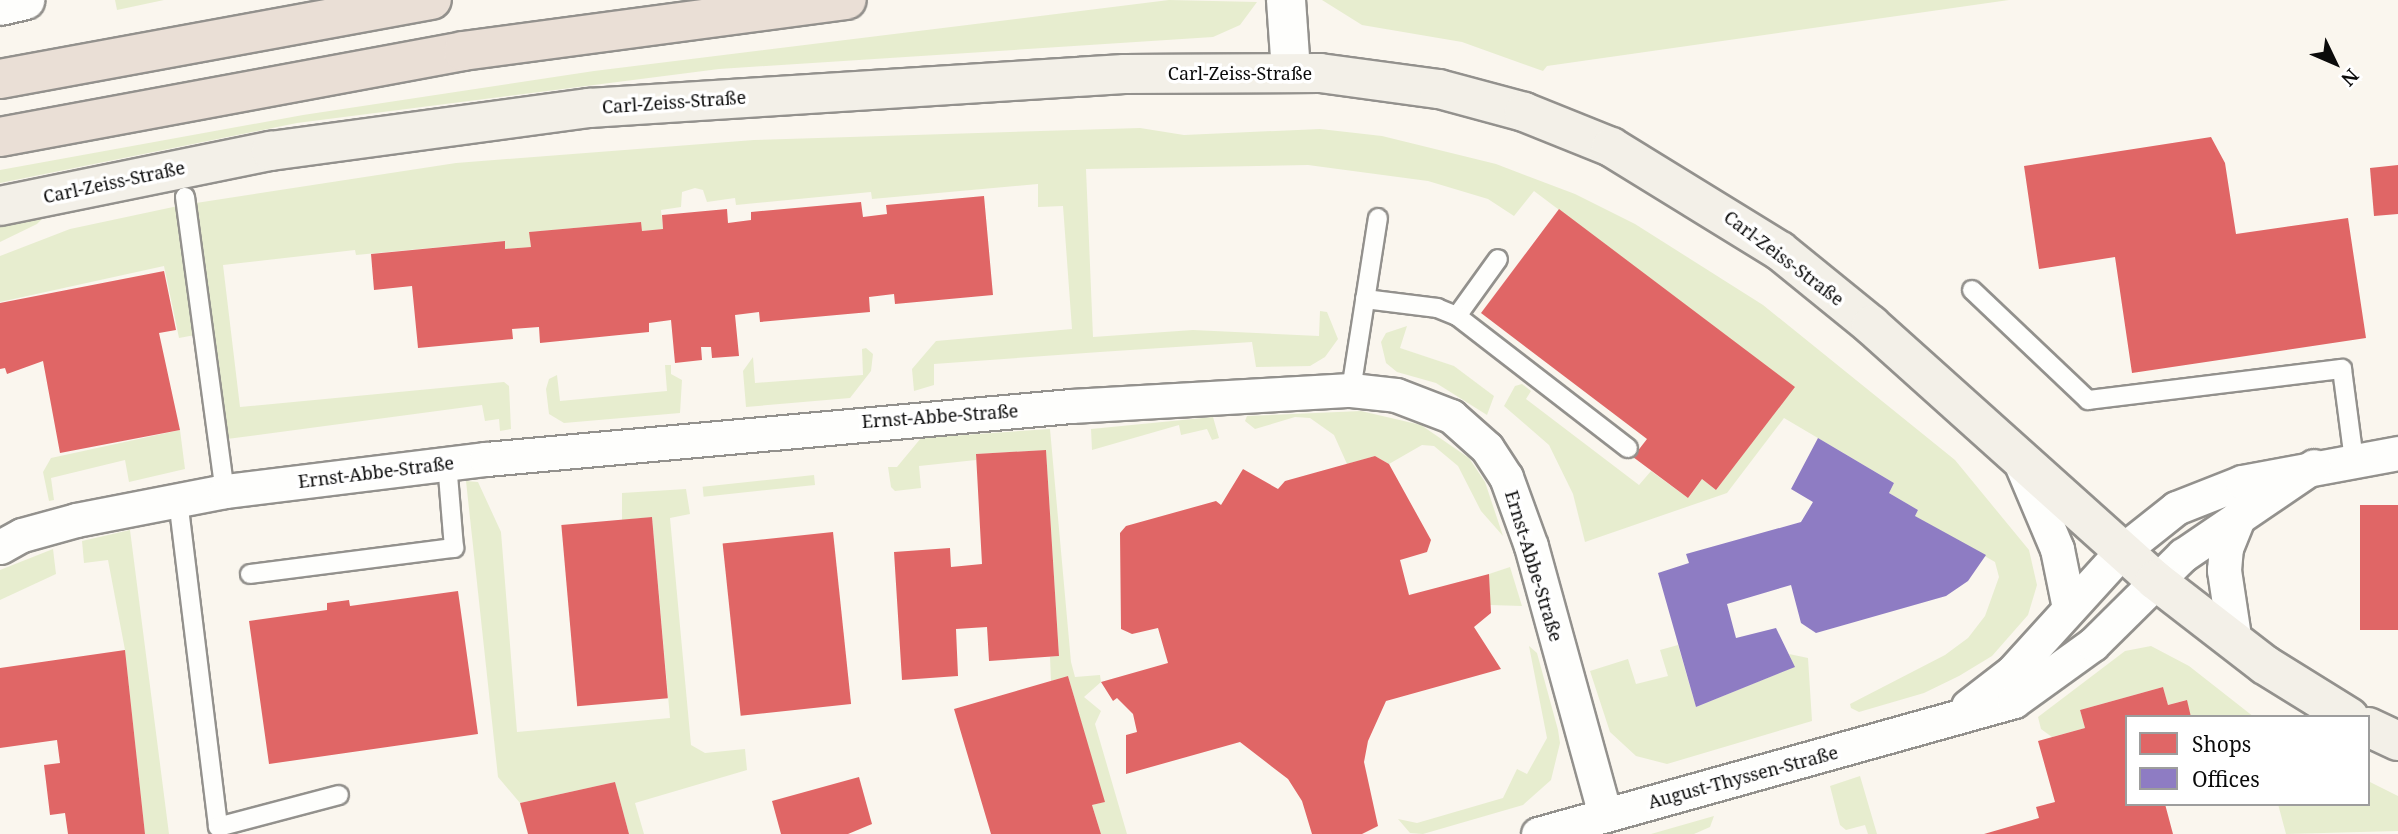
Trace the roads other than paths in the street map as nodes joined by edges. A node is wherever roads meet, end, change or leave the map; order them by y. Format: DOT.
graph roads {
  1 [pos="25,0"];
  2 [pos="432,0"];
  3 [pos="847,0"];
  4 [pos="1286,0"];
  5 [pos="0,6"];
  6 [pos="1291,72"];
  7 [pos="0,79"];
  8 [pos="0,137"];
  9 [pos="185,197"];
  10 [pos="0,206"];
  11 [pos="1378,218"];
  12 [pos="1498,258"];
  13 [pos="1972,290"];
  14 [pos="1365,299"];
  15 [pos="1457,316"];
  16 [pos="1352,390"];
  17 [pos="1628,448"];
  18 [pos="2398,453"];
  19 [pos="2018,458"];
  20 [pos="2354,460"];
  21 [pos="447,464"];
  22 [pos="2315,467"];
  23 [pos="225,491"];
  24 [pos="178,500"];
  25 [pos="2239,516"];
  26 [pos="0,547"];
  27 [pos="2122,551"];
  28 [pos="250,574"];
  29 [pos="2155,580"];
  30 [pos="2069,608"];
  31 [pos="2235,643"];
  32 [pos="2346,715"];
  33 [pos="1949,719"];
  34 [pos="2370,728"];
  35 [pos="2398,741"];
  36 [pos="339,795"];
  37 [pos="1605,816"];
  38 [pos="1538,834"];
  1 -- 5 [label="street"];
  2 -- 7 [label="highway"];
  3 -- 8 [label="highway"];
  4 -- 6 [label="street"];
  6 -- 10 [label="main road, Carl-Zeiss-Straße"];
  6 -- 19 [label="main road, Carl-Zeiss-Straße"];
  9 -- 23 [label="lane"];
  11 -- 14 [label="lane"];
  12 -- 15 [label="lane"];
  13 -- 20 [label="lane"];
  14 -- 15 [label="lane"];
  14 -- 16 [label="lane"];
  15 -- 17 [label="lane"];
  16 -- 21 [label="street, Ernst-Abbe-Straße"];
  16 -- 37 [label="street, Ernst-Abbe-Straße"];
  18 -- 20 [label="street"];
  19 -- 27 [label="main road, Carl-Zeiss-Straße"];
  19 -- 30 [label="street"];
  20 -- 22 [label="street"];
  21 -- 23 [label="street, Ernst-Abbe-Straße"];
  21 -- 28 [label="lane"];
  22 -- 25 [label="street"];
  22 -- 27 [label="street"];
  23 -- 24 [label="street, Ernst-Abbe-Straße"];
  24 -- 26 [label="street, Ernst-Abbe-Straße"];
  24 -- 36 [label="lane"];
  25 -- 29 [label="street"];
  25 -- 31 [label="street"];
  27 -- 29 [label="main road, Carl-Zeiss-Straße"];
  27 -- 30 [label="street, August-Thyssen-Straße"];
  29 -- 31 [label="main road, Carl-Zeiss-Straße"];
  29 -- 33 [label="street, August-Thyssen-Straße"];
  30 -- 33 [label="street, August-Thyssen-Straße"];
  31 -- 32 [label="main road, Carl-Zeiss-Straße"];
  33 -- 37 [label="street, August-Thyssen-Straße"];
  34 -- 35 [label="main road"];
  37 -- 38 [label="street, August-Thyssen-Straße"];
}
